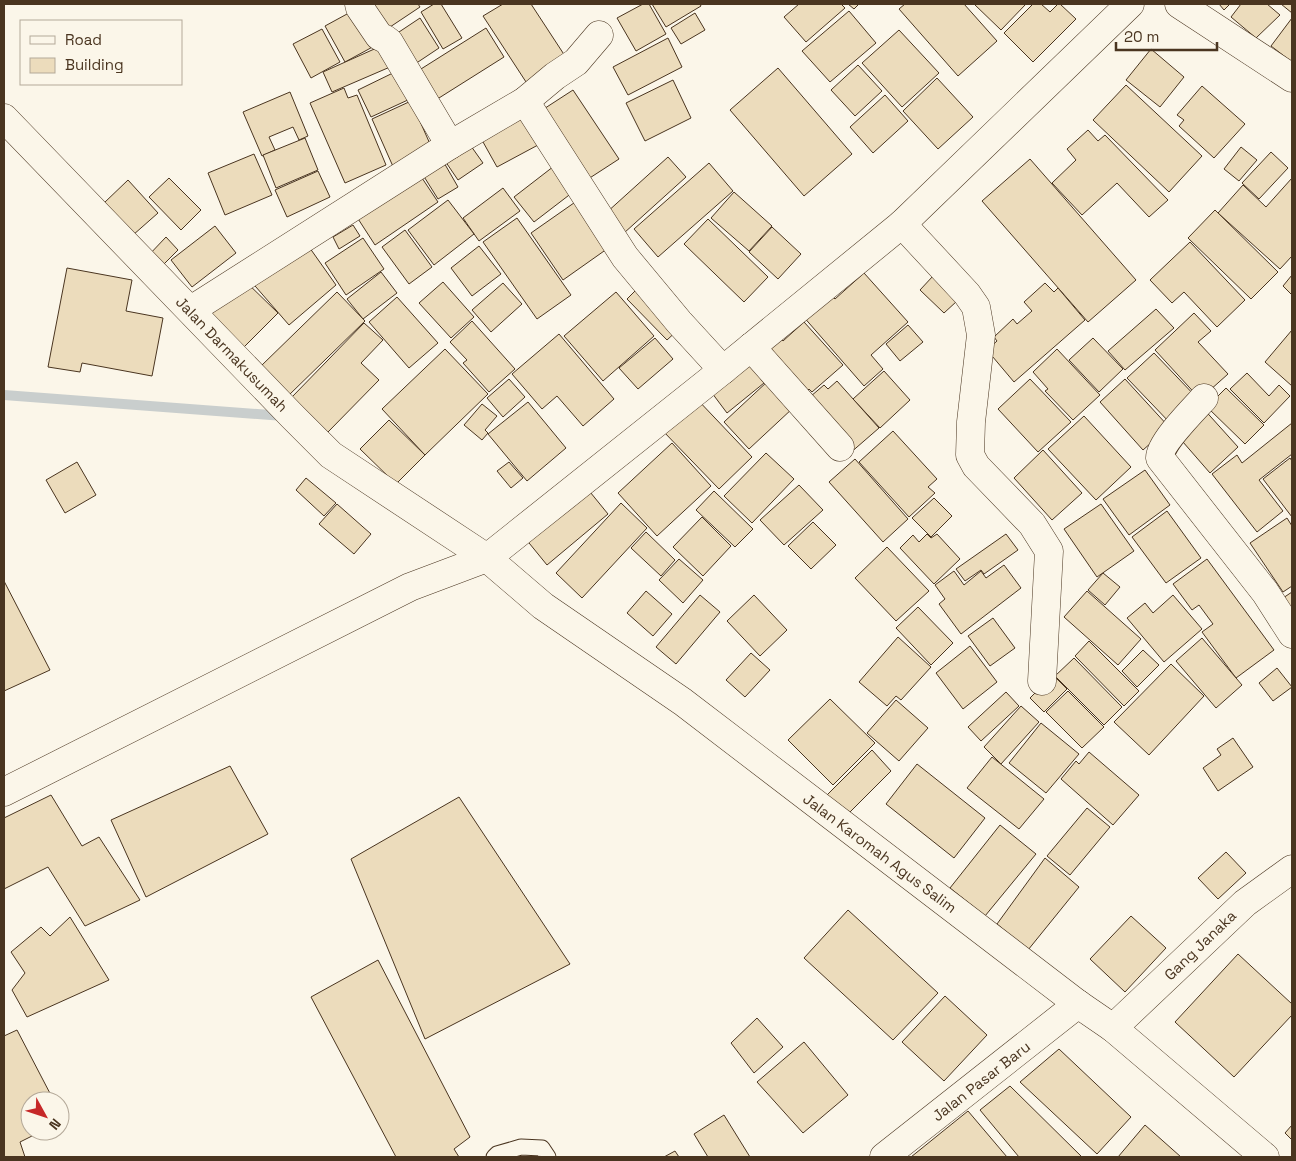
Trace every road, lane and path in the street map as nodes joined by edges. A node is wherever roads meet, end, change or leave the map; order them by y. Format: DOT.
graph roads {
  1 [pos="359,4"];
  2 [pos="1130,4"];
  3 [pos="1179,4"];
  4 [pos="599,35"];
  5 [pos="1292,78"];
  6 [pos="525,101"];
  7 [pos="4,118"];
  8 [pos="450,145"];
  9 [pos="902,224"];
  10 [pos="190,310"];
  11 [pos="751,347"];
  12 [pos="723,370"];
  13 [pos="1204,398"];
  14 [pos="840,447"];
  15 [pos="487,558"];
  16 [pos="1292,634"];
  17 [pos="1042,681"];
  18 [pos="4,792"];
  19 [pos="1292,869"];
  20 [pos="1078,1004"];
  21 [pos="1114,1028"];
  22 [pos="494,1157"];
  23 [pos="548,1157"];
  24 [pos="884,1157"];
  25 [pos="1265,1157"];
  1 -- 8 [label="street"];
  2 -- 9 [label="street"];
  3 -- 5 [label="street"];
  4 -- 6 [label="street"];
  6 -- 8 [label="street"];
  6 -- 12 [label="street"];
  7 -- 10 [label="street, Jalan Darmakusumah"];
  8 -- 10 [label="street"];
  9 -- 11 [label="street"];
  9 -- 17 [label="street"];
  10 -- 15 [label="street, Jalan Darmakusumah"];
  11 -- 12 [label="street"];
  11 -- 14 [label="street"];
  12 -- 15 [label="street"];
  13 -- 16 [label="street"];
  15 -- 18 [label="street"];
  15 -- 20 [label="street, Jalan Karomah Agus Salim"];
  19 -- 21 [label="street, Gang Janaka"];
  20 -- 21 [label="street, Jalan Karomah Agus Salim"];
  20 -- 24 [label="street, Jalan Pasar Baru"];
  21 -- 25 [label="street, Jalan Karomah Agus Salim"];
  22 -- 23 [label="lane"];
}
